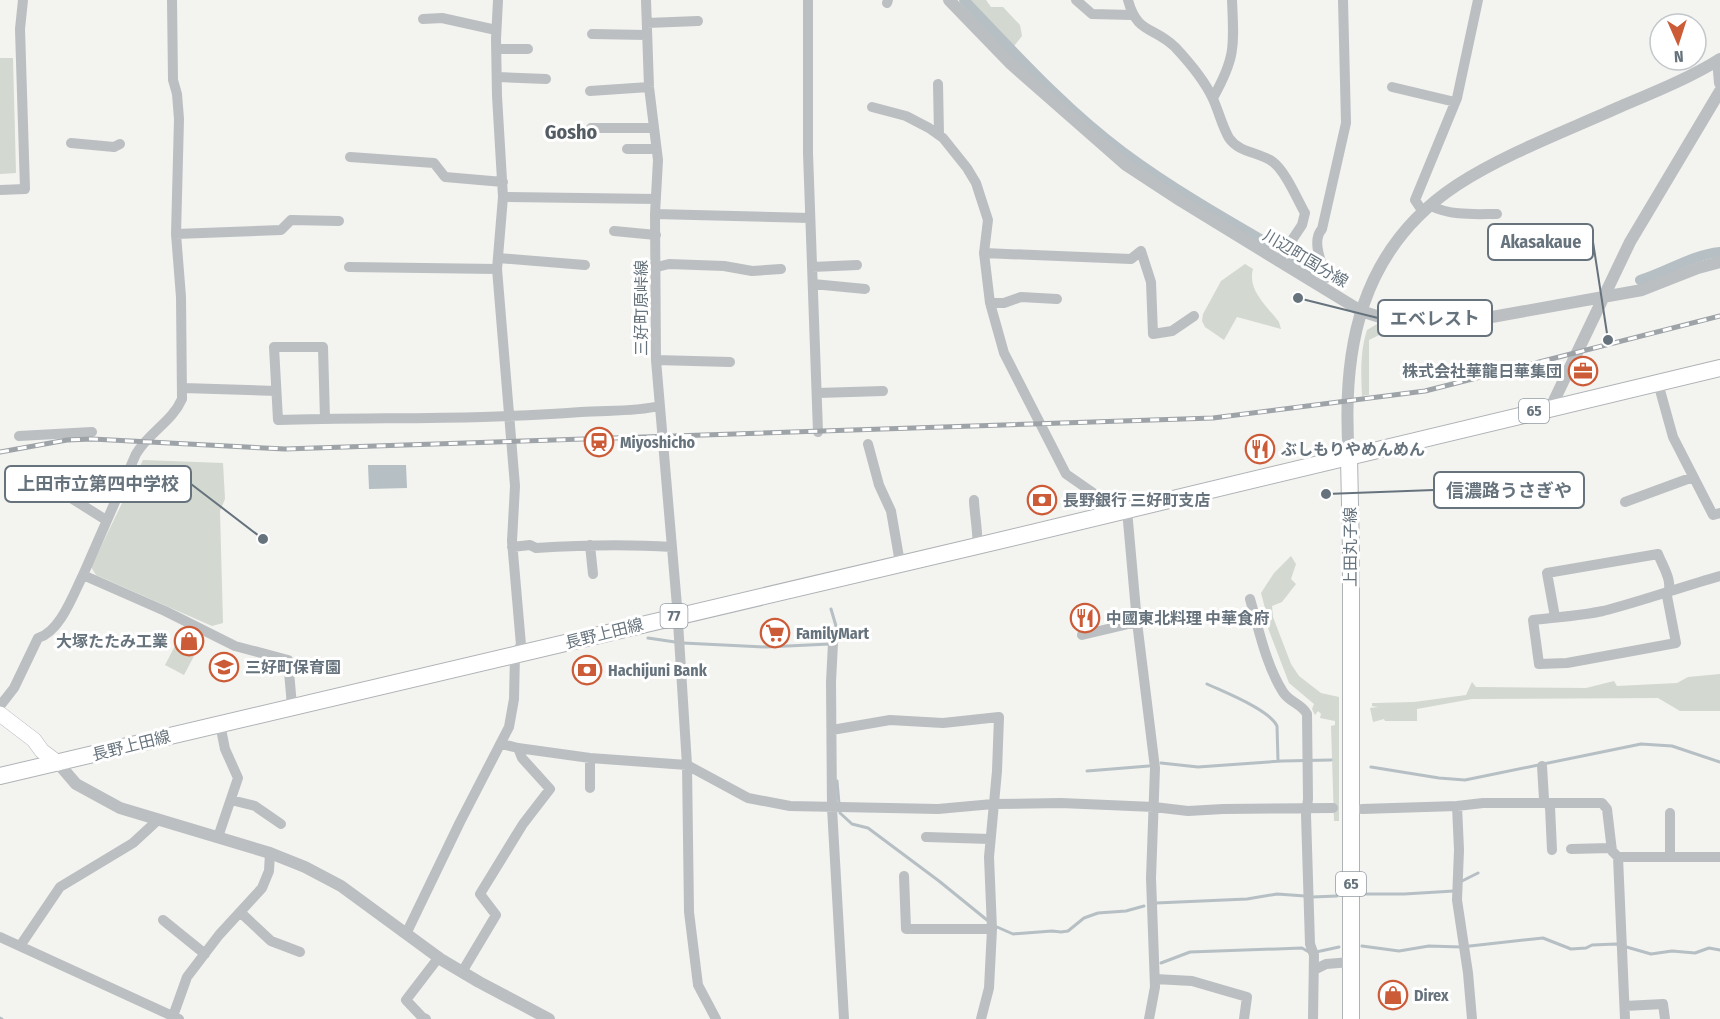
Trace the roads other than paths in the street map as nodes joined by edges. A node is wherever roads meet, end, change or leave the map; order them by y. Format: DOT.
graph roads {
  1 [pos="22,0"];
  2 [pos="172,0"];
  3 [pos="498,0"];
  4 [pos="646,0"];
  5 [pos="808,0"];
  6 [pos="949,0"];
  7 [pos="1076,0"];
  8 [pos="1128,0"];
  9 [pos="1232,0"];
  10 [pos="1343,0"];
  11 [pos="1478,0"];
  12 [pos="1132,15"];
  13 [pos="423,19"];
  14 [pos="698,21"];
  15 [pos="647,23"];
  16 [pos="496,30"];
  17 [pos="592,34"];
  18 [pos="647,35"];
  19 [pos="496,49"];
  20 [pos="528,49"];
  21 [pos="1719,60"];
  22 [pos="496,77"];
  23 [pos="546,79"];
  24 [pos="1720,83"];
  25 [pos="938,84"];
  26 [pos="649,87"];
  27 [pos="1392,87"];
  28 [pos="590,91"];
  29 [pos="1720,93"];
  30 [pos="1213,98"];
  31 [pos="1455,102"];
  32 [pos="872,107"];
  33 [pos="591,128"];
  34 [pos="653,129"];
  35 [pos="939,135"];
  36 [pos="71,143"];
  37 [pos="120,144"];
  38 [pos="627,149"];
  39 [pos="656,149"];
  40 [pos="350,158"];
  41 [pos="503,182"];
  42 [pos="0,190"];
  43 [pos="503,197"];
  44 [pos="656,200"];
  45 [pos="1427,209"];
  46 [pos="655,214"];
  47 [pos="1497,214"];
  48 [pos="810,218"];
  49 [pos="339,221"];
  50 [pos="1302,225"];
  51 [pos="614,231"];
  52 [pos="176,234"];
  53 [pos="1318,234"];
  54 [pos="656,235"];
  55 [pos="984,253"];
  56 [pos="1278,261"];
  57 [pos="1720,262"];
  58 [pos="497,263"];
  59 [pos="585,265"];
  60 [pos="857,266"];
  61 [pos="349,267"];
  62 [pos="657,267"];
  63 [pos="812,267"];
  64 [pos="781,269"];
  65 [pos="1326,278"];
  66 [pos="813,284"];
  67 [pos="865,289"];
  68 [pos="1602,298"];
  69 [pos="1057,299"];
  70 [pos="990,303"];
  71 [pos="1361,310"];
  72 [pos="1194,316"];
  73 [pos="656,360"];
  74 [pos="730,362"];
  75 [pos="1720,368"];
  76 [pos="1658,383"];
  77 [pos="183,387"];
  78 [pos="276,391"];
  79 [pos="883,391"];
  80 [pos="818,393"];
  81 [pos="659,406"];
  82 [pos="1551,407"];
  83 [pos="508,416"];
  84 [pos="325,418"];
  85 [pos="92,432"];
  86 [pos="818,432"];
  87 [pos="19,436"];
  88 [pos="868,444"];
  89 [pos="1349,457"];
  90 [pos="1693,477"];
  91 [pos="71,498"];
  92 [pos="974,500"];
  93 [pos="1625,502"];
  94 [pos="1127,510"];
  95 [pos="1720,513"];
  96 [pos="1103,515"];
  97 [pos="106,520"];
  98 [pos="590,545"];
  99 [pos="977,546"];
  100 [pos="512,547"];
  101 [pos="672,548"];
  102 [pos="900,563"];
  103 [pos="593,574"];
  104 [pos="83,575"];
  105 [pos="1720,576"];
  106 [pos="1670,590"];
  107 [pos="1250,599"];
  108 [pos="676,616"];
  109 [pos="1555,617"];
  110 [pos="1137,622"];
  111 [pos="1082,635"];
  112 [pos="833,643"];
  113 [pos="515,654"];
  114 [pos="0,706"];
  115 [pos="292,706"];
  116 [pos="0,714"];
  117 [pos="220,724"];
  118 [pos="832,730"];
  119 [pos="502,744"];
  120 [pos="518,748"];
  121 [pos="590,758"];
  122 [pos="58,764"];
  123 [pos="687,765"];
  124 [pos="1542,766"];
  125 [pos="0,776"];
  126 [pos="590,788"];
  127 [pos="231,800"];
  128 [pos="993,804"];
  129 [pos="1547,804"];
  130 [pos="1457,806"];
  131 [pos="1154,807"];
  132 [pos="1308,807"];
  133 [pos="832,808"];
  134 [pos="1333,808"];
  135 [pos="1362,809"];
  136 [pos="1670,813"];
  137 [pos="159,819"];
  138 [pos="281,824"];
  139 [pos="218,837"];
  140 [pos="926,837"];
  141 [pos="990,839"];
  142 [pos="1571,849"];
  143 [pos="1552,850"];
  144 [pos="1615,852"];
  145 [pos="270,853"];
  146 [pos="1670,857"];
  147 [pos="1720,857"];
  148 [pos="904,876"];
  149 [pos="240,912"];
  150 [pos="163,920"];
  151 [pos="992,929"];
  152 [pos="406,934"];
  153 [pos="0,937"];
  154 [pos="20,946"];
  155 [pos="300,952"];
  156 [pos="205,954"];
  157 [pos="439,957"];
  158 [pos="1351,962"];
  159 [pos="1314,970"];
  160 [pos="462,972"];
  161 [pos="1155,978"];
  162 [pos="1625,1006"];
  163 [pos="175,1018"];
  164 [pos="426,1019"];
  165 [pos="549,1019"];
  166 [pos="716,1019"];
  167 [pos="844,1019"];
  168 [pos="981,1019"];
  169 [pos="1149,1019"];
  170 [pos="1244,1019"];
  171 [pos="1313,1019"];
  172 [pos="1351,1019"];
  173 [pos="1472,1019"];
  174 [pos="1625,1019"];
  175 [pos="1665,1019"];
  1 -- 42 [label="street"];
  2 -- 52 [label="street"];
  3 -- 16 [label="street"];
  4 -- 15 [label="street, 三好町原峠線"];
  5 -- 48 [label="street"];
  6 -- 56 [label="street, 川辺町国分線"];
  7 -- 12 [label="street"];
  8 -- 12 [label="street"];
  9 -- 30 [label="street"];
  10 -- 53 [label="street"];
  11 -- 31 [label="street"];
  12 -- 30 [label="street"];
  13 -- 16 [label="street"];
  14 -- 15 [label="street"];
  15 -- 18 [label="street, 三好町原峠線"];
  16 -- 19 [label="street"];
  17 -- 18 [label="street"];
  18 -- 26 [label="street, 三好町原峠線"];
  19 -- 20 [label="street"];
  19 -- 22 [label="street"];
  21 -- 24 [label="street"];
  21 -- 45 [label="street"];
  22 -- 23 [label="street"];
  22 -- 41 [label="street"];
  25 -- 35 [label="street"];
  26 -- 28 [label="street"];
  26 -- 34 [label="street, 三好町原峠線"];
  27 -- 31 [label="street"];
  29 -- 68 [label="street"];
  30 -- 50 [label="street"];
  31 -- 45 [label="street"];
  32 -- 35 [label="street"];
  33 -- 34 [label="street"];
  34 -- 39 [label="street, 三好町原峠線"];
  35 -- 55 [label="street"];
  36 -- 37 [label="street"];
  38 -- 39 [label="street"];
  39 -- 44 [label="street, 三好町原峠線"];
  40 -- 41 [label="street"];
  41 -- 43 [label="street"];
  43 -- 44 [label="street"];
  43 -- 58 [label="street"];
  44 -- 46 [label="street, 三好町原峠線"];
  45 -- 47 [label="street"];
  45 -- 71 [label="street"];
  46 -- 48 [label="street"];
  46 -- 54 [label="street, 三好町原峠線"];
  48 -- 63 [label="street"];
  49 -- 52 [label="street"];
  50 -- 53 [label="street"];
  50 -- 56 [label="street"];
  51 -- 54 [label="street"];
  52 -- 77 [label="street"];
  53 -- 65 [label="street"];
  54 -- 62 [label="street, 三好町原峠線"];
  55 -- 70 [label="street"];
  55 -- 72 [label="street"];
  56 -- 71 [label="street, 川辺町国分線"];
  57 -- 68 [label="street, 川辺町国分線"];
  58 -- 59 [label="street"];
  58 -- 61 [label="street"];
  58 -- 83 [label="street"];
  60 -- 63 [label="street"];
  62 -- 64 [label="street"];
  62 -- 73 [label="street, 三好町原峠線"];
  63 -- 66 [label="street"];
  66 -- 67 [label="street"];
  66 -- 80 [label="street"];
  68 -- 71 [label="street, 川辺町国分線"];
  68 -- 82 [label="street"];
  69 -- 70 [label="street"];
  70 -- 96 [label="street"];
  71 -- 89 [label="street"];
  73 -- 74 [label="street"];
  73 -- 81 [label="street, 三好町原峠線"];
  75 -- 76 [label="main road, 65"];
  76 -- 82 [label="main road, 65"];
  76 -- 90 [label="street"];
  77 -- 78 [label="street"];
  77 -- 97 [label="street"];
  78 -- 84 [label="street"];
  78 -- 84 [label="street"];
  79 -- 80 [label="street"];
  80 -- 86 [label="street"];
  81 -- 83 [label="street"];
  81 -- 101 [label="street, 三好町原峠線"];
  82 -- 89 [label="main road, 65"];
  83 -- 84 [label="street"];
  83 -- 100 [label="street"];
  85 -- 87 [label="street"];
  88 -- 102 [label="street"];
  89 -- 94 [label="main road, 長野上田線 / 77"];
  89 -- 158 [label="main road, 上田丸子線 / 65"];
  90 -- 93 [label="street"];
  90 -- 95 [label="street"];
  91 -- 97 [label="street"];
  92 -- 99 [label="street"];
  94 -- 96 [label="main road, 長野上田線 / 77"];
  94 -- 110 [label="street"];
  96 -- 99 [label="main road, 長野上田線 / 77"];
  97 -- 104 [label="street"];
  98 -- 100 [label="street"];
  98 -- 101 [label="street"];
  98 -- 103 [label="street"];
  99 -- 102 [label="main road, 長野上田線 / 77"];
  100 -- 113 [label="street"];
  101 -- 108 [label="street, 三好町原峠線"];
  102 -- 108 [label="main road, 長野上田線 / 77"];
  104 -- 114 [label="street"];
  104 -- 115 [label="street"];
  105 -- 106 [label="street"];
  106 -- 109 [label="street"];
  106 -- 109 [label="street"];
  106 -- 109 [label="street"];
  107 -- 132 [label="street"];
  108 -- 113 [label="main road, 長野上田線 / 77"];
  108 -- 123 [label="street, 三好町原峠線"];
  110 -- 111 [label="street"];
  110 -- 131 [label="street"];
  112 -- 118 [label="street"];
  113 -- 115 [label="main road, 長野上田線 / 77"];
  113 -- 119 [label="street"];
  115 -- 117 [label="main road, 長野上田線 / 77"];
  116 -- 122 [label="main road"];
  117 -- 122 [label="main road, 長野上田線 / 77"];
  117 -- 127 [label="street"];
  118 -- 128 [label="street"];
  118 -- 133 [label="street"];
  119 -- 120 [label="street"];
  119 -- 152 [label="street"];
  120 -- 121 [label="street"];
  120 -- 160 [label="street"];
  121 -- 123 [label="street"];
  121 -- 126 [label="street"];
  122 -- 125 [label="main road, 長野上田線 / 77"];
  122 -- 137 [label="street"];
  123 -- 133 [label="street"];
  123 -- 166 [label="street, 三好町原峠線"];
  124 -- 129 [label="street"];
  127 -- 138 [label="street"];
  127 -- 139 [label="street"];
  128 -- 131 [label="street"];
  128 -- 133 [label="street"];
  128 -- 141 [label="street"];
  129 -- 130 [label="street"];
  129 -- 143 [label="street"];
  129 -- 144 [label="street"];
  130 -- 135 [label="street"];
  130 -- 173 [label="street"];
  131 -- 132 [label="street"];
  131 -- 161 [label="street"];
  132 -- 134 [label="street"];
  132 -- 159 [label="street"];
  133 -- 167 [label="street"];
  136 -- 146 [label="street"];
  137 -- 139 [label="street"];
  137 -- 154 [label="street"];
  139 -- 145 [label="street"];
  140 -- 141 [label="street"];
  141 -- 151 [label="street"];
  142 -- 144 [label="street"];
  144 -- 146 [label="street"];
  144 -- 162 [label="street"];
  145 -- 149 [label="street"];
  145 -- 152 [label="street"];
  146 -- 147 [label="street"];
  148 -- 151 [label="street"];
  149 -- 155 [label="street"];
  149 -- 156 [label="street"];
  150 -- 156 [label="street"];
  151 -- 168 [label="street"];
  152 -- 157 [label="street"];
  153 -- 154 [label="street"];
  154 -- 163 [label="street"];
  156 -- 163 [label="street"];
  157 -- 160 [label="street"];
  157 -- 164 [label="street"];
  158 -- 159 [label="street"];
  158 -- 172 [label="main road, 上田丸子線 / 65"];
  159 -- 171 [label="street"];
  160 -- 165 [label="street"];
  161 -- 169 [label="street"];
  161 -- 170 [label="street"];
  162 -- 174 [label="street"];
  162 -- 175 [label="street"];
}
